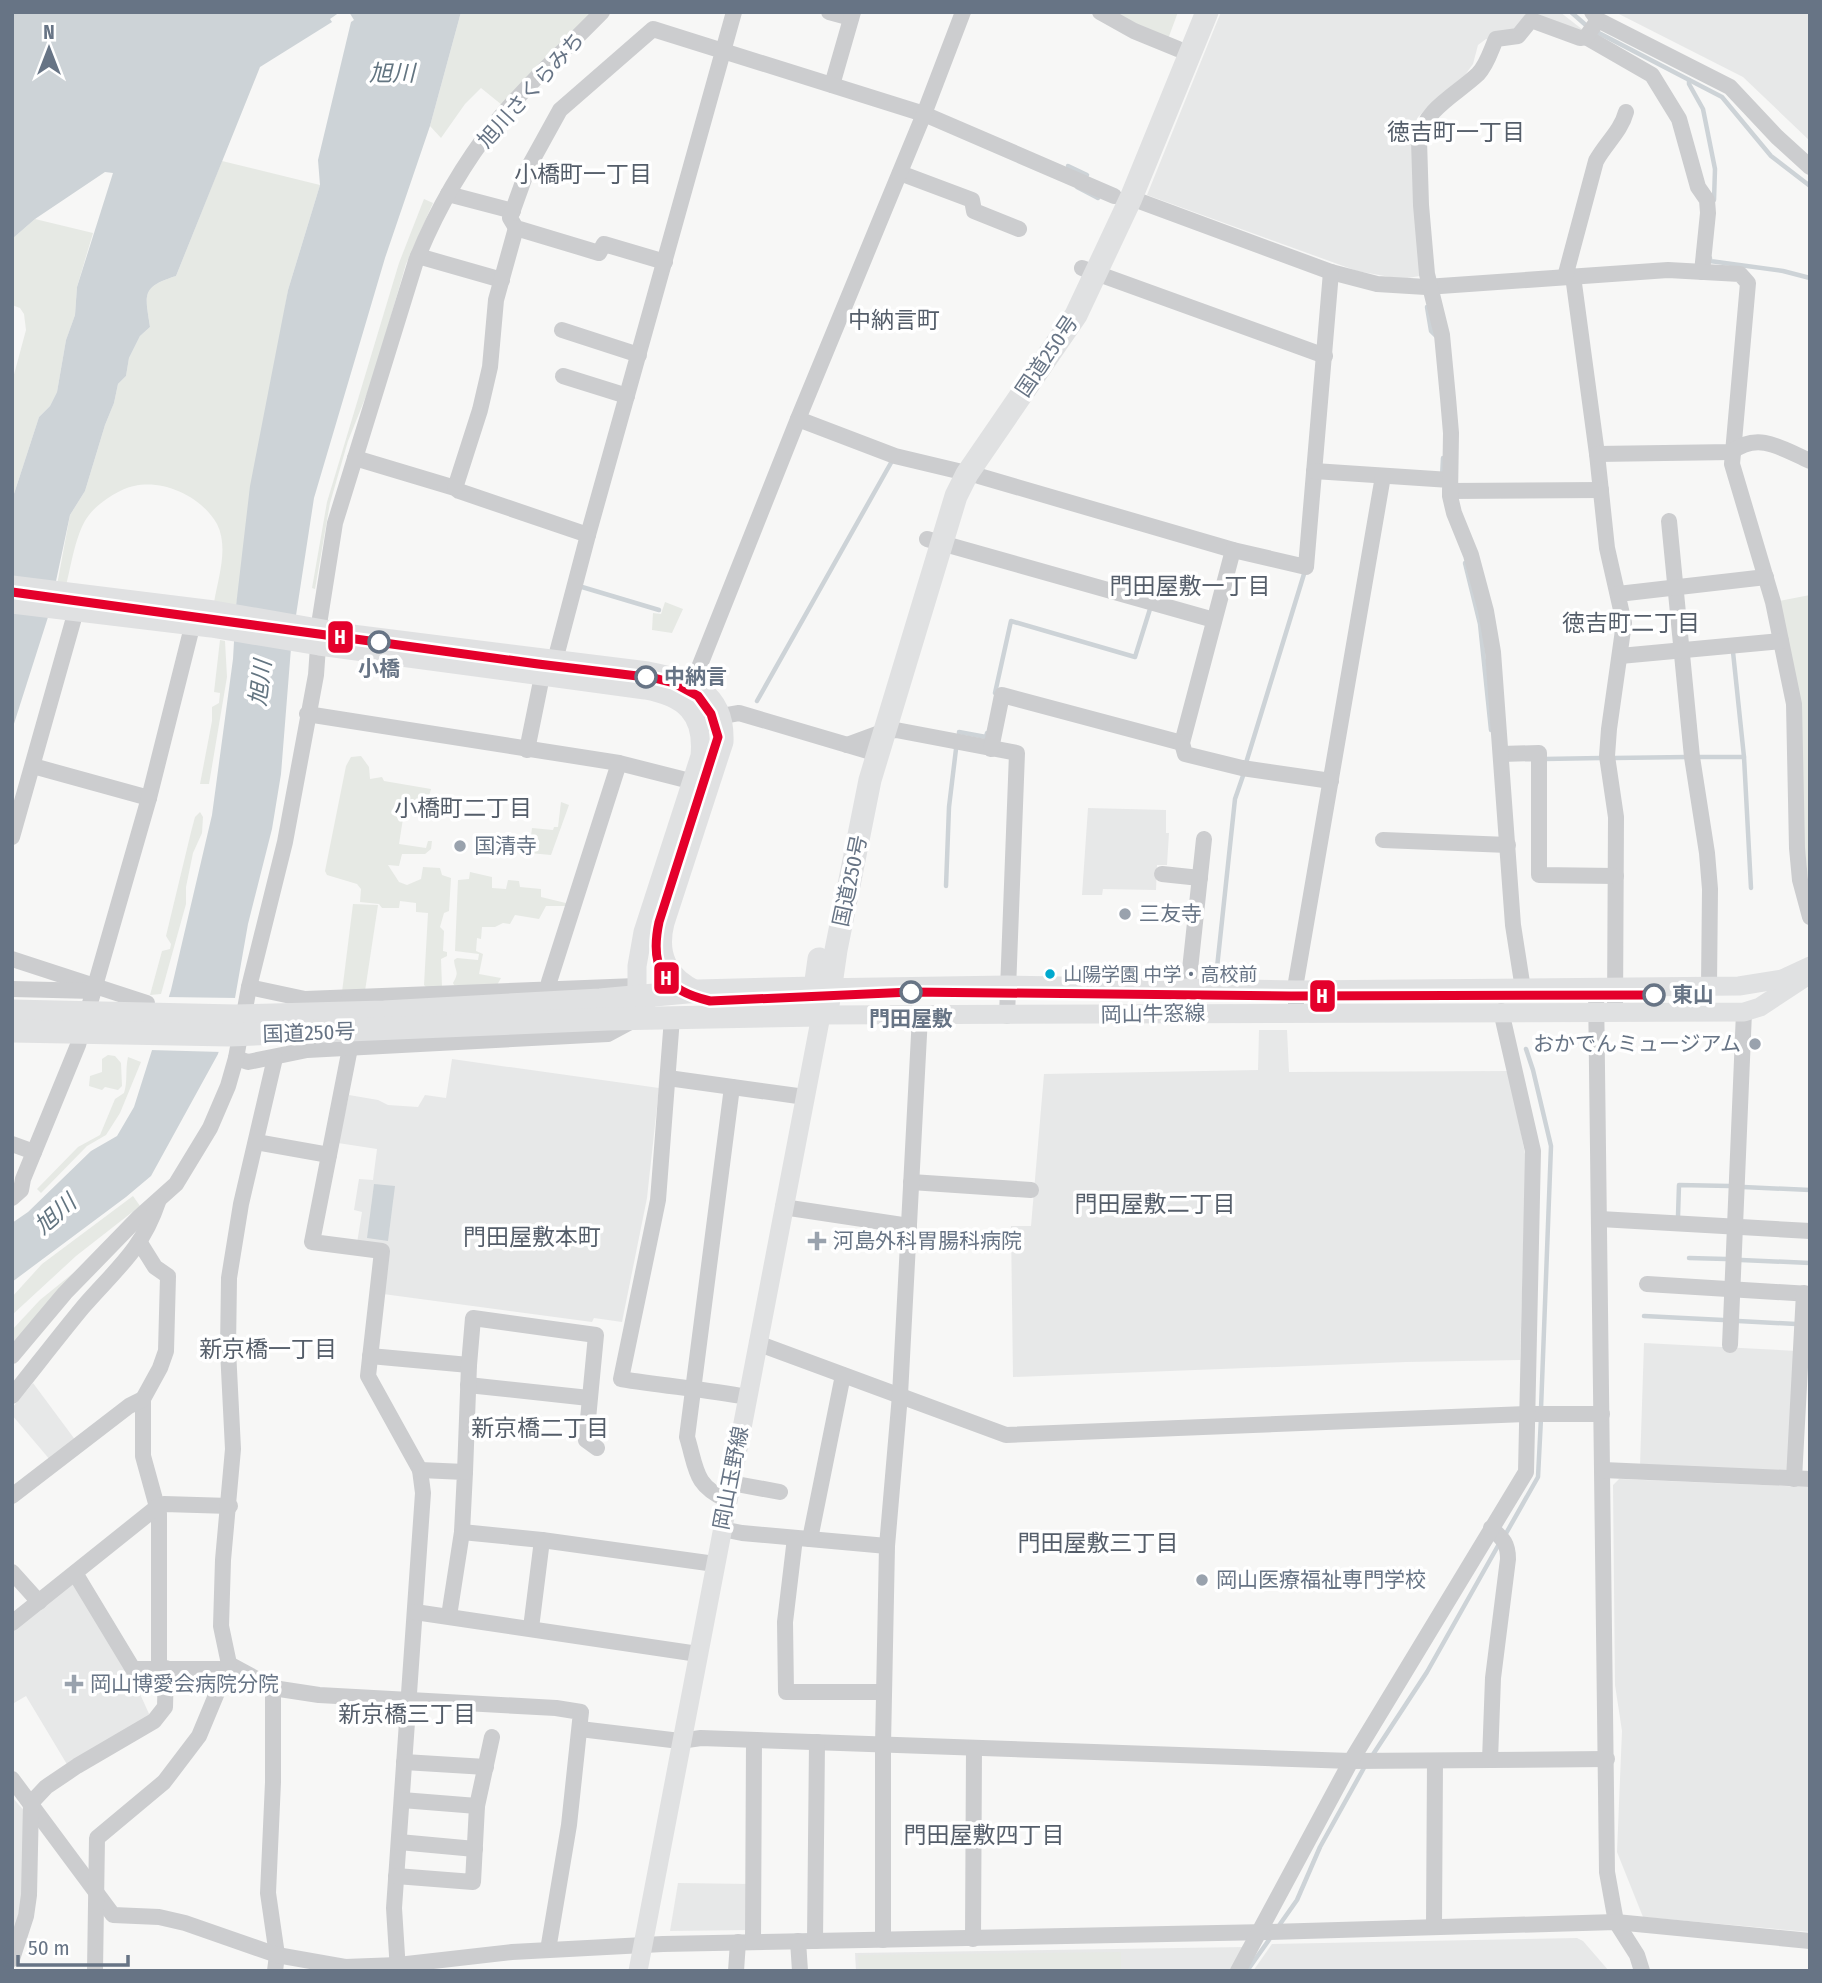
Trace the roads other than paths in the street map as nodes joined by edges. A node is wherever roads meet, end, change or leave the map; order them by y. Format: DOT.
graph roads {
  1 [pos="602,12"];
  2 [pos="734,12"];
  3 [pos="829,12"];
  4 [pos="962,12"];
  5 [pos="1100,12"];
  6 [pos="1192,12"];
  7 [pos="1207,12"];
  8 [pos="852,15"];
  9 [pos="1592,26"];
  10 [pos="1178,49"];
  11 [pos="723,50"];
  12 [pos="832,85"];
  13 [pos="1626,112"];
  14 [pos="925,114"];
  15 [pos="1810,167"];
  16 [pos="900,173"];
  17 [pos="448,194"];
  18 [pos="1123,197"];
  19 [pos="513,211"];
  20 [pos="516,228"];
  21 [pos="1019,229"];
  22 [pos="418,256"];
  23 [pos="665,262"];
  24 [pos="1089,271"];
  25 [pos="1331,272"];
  26 [pos="1702,272"];
  27 [pos="1569,277"];
  28 [pos="502,280"];
  29 [pos="1432,287"];
  30 [pos="562,330"];
  31 [pos="639,355"];
  32 [pos="1325,356"];
  33 [pos="563,376"];
  34 [pos="627,396"];
  35 [pos="798,419"];
  36 [pos="1732,452"];
  37 [pos="1597,454"];
  38 [pos="355,458"];
  39 [pos="1810,461"];
  40 [pos="1314,471"];
  41 [pos="960,472"];
  42 [pos="1383,476"];
  43 [pos="1446,482"];
  44 [pos="455,488"];
  45 [pos="1601,490"];
  46 [pos="1670,521"];
  47 [pos="588,535"];
  48 [pos="934,541"];
  49 [pos="1233,550"];
  50 [pos="1766,577"];
  51 [pos="12,585"];
  52 [pos="1676,587"];
  53 [pos="1618,594"];
  54 [pos="73,602"];
  55 [pos="12,604"];
  56 [pos="204,618"];
  57 [pos="1214,620"];
  58 [pos="312,636"];
  59 [pos="1781,641"];
  60 [pos="1683,651"];
  61 [pos="1620,656"];
  62 [pos="549,671"];
  63 [pos="690,682"];
  64 [pos="675,698"];
  65 [pos="307,714"];
  66 [pos="722,716"];
  67 [pos="699,727"];
  68 [pos="868,743"];
  69 [pos="1182,743"];
  70 [pos="992,749"];
  71 [pos="527,750"];
  72 [pos="1501,754"];
  73 [pos="619,763"];
  74 [pos="33,765"];
  75 [pos="690,781"];
  76 [pos="1331,782"];
  77 [pos="149,798"];
  78 [pos="12,837"];
  79 [pos="1204,839"];
  80 [pos="1383,840"];
  81 [pos="1503,845"];
  82 [pos="1162,874"];
  83 [pos="1616,876"];
  84 [pos="1200,877"];
  85 [pos="1810,917"];
  86 [pos="12,959"];
  87 [pos="666,965"];
  88 [pos="1810,967"];
  89 [pos="1810,973"];
  90 [pos="1007,985"];
  91 [pos="1709,986"];
  92 [pos="248,987"];
  93 [pos="823,987"];
  94 [pos="1188,988"];
  95 [pos="1606,988"];
  96 [pos="12,989"];
  97 [pos="93,989"];
  98 [pos="549,989"];
  99 [pos="1523,989"];
  100 [pos="1296,990"];
  101 [pos="698,991"];
  102 [pos="667,994"];
  103 [pos="349,998"];
  104 [pos="636,1000"];
  105 [pos="147,1003"];
  106 [pos="12,1011"];
  107 [pos="1501,1011"];
  108 [pos="1606,1012"];
  109 [pos="1744,1012"];
  110 [pos="1296,1013"];
  111 [pos="1187,1014"];
  112 [pos="821,1015"];
  113 [pos="920,1016"];
  114 [pos="1007,1016"];
  115 [pos="671,1018"];
  116 [pos="385,1021"];
  117 [pos="12,1031"];
  118 [pos="350,1048"];
  119 [pos="236,1058"];
  120 [pos="275,1058"];
  121 [pos="668,1078"];
  122 [pos="732,1087"];
  123 [pos="804,1097"];
  124 [pos="256,1142"];
  125 [pos="12,1144"];
  126 [pos="34,1152"];
  127 [pos="329,1155"];
  128 [pos="911,1182"];
  129 [pos="1031,1189"];
  130 [pos="12,1198"];
  131 [pos="158,1202"];
  132 [pos="783,1207"];
  133 [pos="1600,1219"];
  134 [pos="909,1226"];
  135 [pos="1736,1228"];
  136 [pos="1810,1231"];
  137 [pos="140,1243"];
  138 [pos="1647,1284"];
  139 [pos="1732,1289"];
  140 [pos="1807,1294"];
  141 [pos="757,1343"];
  142 [pos="1730,1346"];
  143 [pos="12,1356"];
  144 [pos="370,1356"];
  145 [pos="1805,1356"];
  146 [pos="468,1365"];
  147 [pos="844,1376"];
  148 [pos="468,1385"];
  149 [pos="692,1389"];
  150 [pos="900,1395"];
  151 [pos="12,1396"];
  152 [pos="747,1397"];
  153 [pos="589,1398"];
  154 [pos="143,1399"];
  155 [pos="1602,1413"];
  156 [pos="1535,1414"];
  157 [pos="597,1448"];
  158 [pos="420,1469"];
  159 [pos="1603,1470"];
  160 [pos="465,1472"];
  161 [pos="1802,1479"];
  162 [pos="729,1491"];
  163 [pos="780,1492"];
  164 [pos="12,1496"];
  165 [pos="230,1506"];
  166 [pos="157,1507"];
  167 [pos="722,1529"];
  168 [pos="462,1532"];
  169 [pos="1498,1535"];
  170 [pos="542,1539"];
  171 [pos="802,1539"];
  172 [pos="887,1546"];
  173 [pos="715,1564"];
  174 [pos="12,1572"];
  175 [pos="75,1573"];
  176 [pos="39,1602"];
  177 [pos="415,1612"];
  178 [pos="449,1616"];
  179 [pos="12,1623"];
  180 [pos="531,1628"];
  181 [pos="698,1654"];
  182 [pos="228,1666"];
  183 [pos="163,1668"];
  184 [pos="273,1688"];
  185 [pos="884,1692"];
  186 [pos="408,1700"];
  187 [pos="580,1729"];
  188 [pos="492,1737"];
  189 [pos="754,1740"];
  190 [pos="680,1741"];
  191 [pos="817,1742"];
  192 [pos="883,1745"];
  193 [pos="974,1748"];
  194 [pos="1606,1759"];
  195 [pos="1490,1760"];
  196 [pos="1362,1761"];
  197 [pos="1435,1761"];
  198 [pos="404,1762"];
  199 [pos="486,1767"];
  200 [pos="12,1779"];
  201 [pos="402,1800"];
  202 [pos="31,1803"];
  203 [pos="477,1806"];
  204 [pos="398,1842"];
  205 [pos="475,1849"];
  206 [pos="396,1876"];
  207 [pos="95,1892"];
  208 [pos="1616,1922"];
  209 [pos="1434,1927"];
  210 [pos="1268,1932"];
  211 [pos="973,1938"];
  212 [pos="883,1940"];
  213 [pos="798,1941"];
  214 [pos="816,1941"];
  215 [pos="1810,1941"];
  216 [pos="746,1942"];
  217 [pos="643,1945"];
  218 [pos="548,1950"];
  219 [pos="12,1959"];
  220 [pos="276,1963"];
  221 [pos="472,1963"];
  222 [pos="398,1968"];
  223 [pos="95,1971"];
  224 [pos="638,1971"];
  225 [pos="736,1971"];
  226 [pos="800,1971"];
  227 [pos="1238,1971"];
  228 [pos="1642,1971"];
  1 -- 17 [label="street, 旭川さくらみち"];
  2 -- 11 [label="street"];
  3 -- 8 [label="street"];
  4 -- 14 [label="street"];
  5 -- 10 [label="street"];
  6 -- 10 [label="highway, 国道250号"];
  7 -- 18 [label="highway, 国道250号"];
  8 -- 12 [label="street"];
  9 -- 15 [label="street"];
  9 -- 26 [label="street"];
  9 -- 29 [label="street"];
  10 -- 18 [label="highway, 国道250号"];
  11 -- 12 [label="street"];
  11 -- 19 [label="street"];
  11 -- 23 [label="street"];
  12 -- 14 [label="street"];
  13 -- 27 [label="street"];
  14 -- 16 [label="street"];
  14 -- 18 [label="street"];
  16 -- 21 [label="street"];
  16 -- 35 [label="street"];
  17 -- 19 [label="street"];
  17 -- 22 [label="street, 旭川さくらみち"];
  18 -- 24 [label="highway, 国道250号"];
  18 -- 25 [label="street"];
  19 -- 20 [label="street"];
  20 -- 23 [label="street"];
  20 -- 28 [label="street"];
  22 -- 28 [label="street"];
  22 -- 38 [label="street, 旭川さくらみち"];
  23 -- 31 [label="street"];
  24 -- 32 [label="street"];
  24 -- 41 [label="highway, 国道250号"];
  25 -- 29 [label="street"];
  25 -- 32 [label="street"];
  26 -- 27 [label="street"];
  26 -- 36 [label="street"];
  27 -- 29 [label="street"];
  27 -- 37 [label="street"];
  28 -- 44 [label="street"];
  29 -- 43 [label="street"];
  30 -- 31 [label="street"];
  31 -- 34 [label="street"];
  32 -- 40 [label="street"];
  33 -- 34 [label="street"];
  34 -- 47 [label="street"];
  35 -- 41 [label="street"];
  35 -- 63 [label="street"];
  36 -- 37 [label="street"];
  36 -- 39 [label="street"];
  36 -- 50 [label="street"];
  37 -- 45 [label="street"];
  38 -- 44 [label="street"];
  38 -- 58 [label="street, 旭川さくらみち"];
  40 -- 42 [label="street"];
  40 -- 49 [label="street"];
  41 -- 48 [label="highway, 国道250号"];
  41 -- 49 [label="street"];
  42 -- 43 [label="street"];
  42 -- 76 [label="street"];
  43 -- 45 [label="street"];
  43 -- 72 [label="street"];
  44 -- 47 [label="street"];
  45 -- 53 [label="street"];
  46 -- 52 [label="street"];
  47 -- 62 [label="street"];
  48 -- 57 [label="street"];
  48 -- 68 [label="highway, 国道250号"];
  49 -- 57 [label="street"];
  50 -- 52 [label="street"];
  50 -- 59 [label="street"];
  51 -- 54 [label="main road"];
  52 -- 53 [label="street"];
  52 -- 60 [label="street"];
  53 -- 61 [label="street"];
  54 -- 55 [label="main road"];
  54 -- 56 [label="main road"];
  54 -- 74 [label="street"];
  56 -- 58 [label="main road"];
  56 -- 77 [label="street"];
  57 -- 69 [label="street"];
  58 -- 62 [label="main road"];
  58 -- 65 [label="street, 旭川さくらみち"];
  59 -- 60 [label="street"];
  59 -- 85 [label="street"];
  60 -- 61 [label="street"];
  60 -- 91 [label="street"];
  61 -- 83 [label="street"];
  62 -- 63 [label="main road"];
  62 -- 64 [label="main road"];
  62 -- 71 [label="street"];
  63 -- 64 [label="street"];
  63 -- 66 [label="main road"];
  64 -- 67 [label="main road"];
  65 -- 71 [label="street"];
  65 -- 92 [label="street, 旭川さくらみち"];
  66 -- 67 [label="street"];
  66 -- 68 [label="street"];
  66 -- 87 [label="main road"];
  67 -- 75 [label="main road"];
  68 -- 70 [label="street"];
  68 -- 93 [label="highway, 国道250号"];
  69 -- 70 [label="street"];
  69 -- 76 [label="street"];
  70 -- 90 [label="street"];
  71 -- 73 [label="street"];
  72 -- 81 [label="street"];
  72 -- 83 [label="street"];
  73 -- 75 [label="street"];
  73 -- 98 [label="street"];
  74 -- 77 [label="street"];
  74 -- 78 [label="street"];
  75 -- 104 [label="main road"];
  76 -- 100 [label="street"];
  77 -- 97 [label="street"];
  79 -- 84 [label="street"];
  80 -- 81 [label="street"];
  81 -- 99 [label="street"];
  82 -- 84 [label="street"];
  83 -- 95 [label="street"];
  84 -- 94 [label="street"];
  86 -- 97 [label="street"];
  87 -- 101 [label="main road"];
  87 -- 102 [label="main road"];
  88 -- 91 [label="main road, 岡山牛窓線"];
  89 -- 109 [label="main road, 岡山牛窓線"];
  90 -- 93 [label="main road, 岡山牛窓線"];
  90 -- 94 [label="main road, 岡山牛窓線"];
  90 -- 114 [label="street"];
  91 -- 95 [label="main road, 岡山牛窓線"];
  92 -- 103 [label="street"];
  92 -- 119 [label="street, 旭川さくらみち"];
  93 -- 101 [label="highway, 国道250号"];
  93 -- 112 [label="highway, 国道250号"];
  94 -- 100 [label="main road, 岡山牛窓線"];
  94 -- 111 [label="street"];
  95 -- 99 [label="main road, 岡山牛窓線"];
  95 -- 108 [label="street"];
  96 -- 97 [label="street"];
  97 -- 105 [label="street"];
  97 -- 126 [label="street"];
  98 -- 103 [label="street"];
  98 -- 104 [label="street"];
  99 -- 100 [label="main road, 岡山牛窓線"];
  100 -- 110 [label="street"];
  101 -- 102 [label="highway, 国道250号"];
  102 -- 104 [label="highway, 国道250号"];
  102 -- 115 [label="main road"];
  103 -- 118 [label="street"];
  104 -- 115 [label="highway, 国道250号"];
  104 -- 116 [label="highway, 国道250号"];
  104 -- 118 [label="street"];
  106 -- 116 [label="highway, 国道250号"];
  107 -- 108 [label="main road, 岡山牛窓線"];
  107 -- 110 [label="main road, 岡山牛窓線"];
  107 -- 156 [label="street"];
  108 -- 109 [label="main road, 岡山牛窓線"];
  108 -- 133 [label="street"];
  109 -- 135 [label="street"];
  110 -- 111 [label="main road, 岡山牛窓線"];
  111 -- 114 [label="main road, 岡山牛窓線"];
  112 -- 113 [label="main road, 岡山牛窓線"];
  112 -- 115 [label="highway, 国道250号"];
  112 -- 123 [label="main road, 岡山玉野線"];
  113 -- 114 [label="main road, 岡山牛窓線"];
  113 -- 128 [label="street"];
  115 -- 121 [label="street"];
  116 -- 117 [label="highway, 国道250号"];
  118 -- 120 [label="street"];
  118 -- 127 [label="street"];
  119 -- 120 [label="street"];
  119 -- 131 [label="street, 旭川さくらみち"];
  120 -- 124 [label="street"];
  121 -- 122 [label="street"];
  121 -- 149 [label="street"];
  122 -- 123 [label="street"];
  122 -- 149 [label="street"];
  123 -- 132 [label="main road, 岡山玉野線"];
  124 -- 127 [label="street"];
  124 -- 165 [label="street"];
  125 -- 126 [label="street"];
  126 -- 130 [label="street"];
  127 -- 144 [label="street"];
  128 -- 129 [label="street"];
  128 -- 134 [label="street"];
  131 -- 137 [label="street"];
  131 -- 143 [label="street"];
  132 -- 134 [label="street"];
  132 -- 141 [label="main road, 岡山玉野線"];
  133 -- 135 [label="street"];
  133 -- 155 [label="street"];
  134 -- 150 [label="street"];
  135 -- 136 [label="street"];
  135 -- 139 [label="street"];
  137 -- 151 [label="street"];
  137 -- 154 [label="street"];
  138 -- 139 [label="street"];
  139 -- 140 [label="street"];
  139 -- 142 [label="street"];
  140 -- 145 [label="street"];
  141 -- 147 [label="street"];
  141 -- 152 [label="main road, 岡山玉野線"];
  144 -- 146 [label="street"];
  144 -- 158 [label="street"];
  145 -- 161 [label="street"];
  146 -- 148 [label="street"];
  146 -- 153 [label="street"];
  147 -- 150 [label="street"];
  147 -- 171 [label="street"];
  148 -- 153 [label="street"];
  148 -- 160 [label="street"];
  149 -- 152 [label="street"];
  149 -- 162 [label="street"];
  150 -- 156 [label="street"];
  150 -- 172 [label="street"];
  152 -- 162 [label="main road, 岡山玉野線"];
  153 -- 157 [label="street"];
  154 -- 164 [label="street"];
  154 -- 166 [label="street"];
  155 -- 156 [label="street"];
  155 -- 159 [label="street"];
  156 -- 169 [label="street"];
  158 -- 160 [label="street"];
  158 -- 177 [label="street"];
  159 -- 161 [label="street"];
  159 -- 194 [label="street"];
  160 -- 168 [label="street"];
  162 -- 163 [label="street"];
  162 -- 167 [label="main road, 岡山玉野線"];
  165 -- 166 [label="street"];
  165 -- 182 [label="street"];
  166 -- 175 [label="street"];
  166 -- 183 [label="street"];
  167 -- 171 [label="street"];
  167 -- 173 [label="main road, 岡山玉野線"];
  168 -- 170 [label="street"];
  168 -- 178 [label="street"];
  169 -- 195 [label="street"];
  169 -- 196 [label="street"];
  170 -- 173 [label="street"];
  170 -- 180 [label="street"];
  171 -- 172 [label="street"];
  171 -- 185 [label="street"];
  172 -- 185 [label="street"];
  173 -- 181 [label="main road, 岡山玉野線"];
  174 -- 176 [label="street"];
  175 -- 176 [label="street"];
  175 -- 183 [label="street"];
  176 -- 179 [label="street"];
  177 -- 178 [label="street"];
  177 -- 186 [label="street"];
  178 -- 180 [label="street"];
  180 -- 181 [label="street"];
  181 -- 190 [label="main road, 岡山玉野線"];
  182 -- 183 [label="street"];
  182 -- 184 [label="street"];
  182 -- 207 [label="street"];
  183 -- 202 [label="street"];
  184 -- 186 [label="street"];
  184 -- 220 [label="street"];
  185 -- 192 [label="street"];
  186 -- 187 [label="street"];
  186 -- 198 [label="street"];
  187 -- 190 [label="street"];
  187 -- 218 [label="street"];
  188 -- 199 [label="street"];
  189 -- 190 [label="street"];
  189 -- 191 [label="street"];
  189 -- 216 [label="street"];
  190 -- 217 [label="main road, 岡山玉野線"];
  191 -- 192 [label="street"];
  191 -- 214 [label="street"];
  192 -- 193 [label="street"];
  192 -- 212 [label="street"];
  193 -- 196 [label="street"];
  193 -- 211 [label="street"];
  194 -- 195 [label="street"];
  194 -- 208 [label="street"];
  195 -- 197 [label="street"];
  196 -- 197 [label="street"];
  196 -- 210 [label="street"];
  197 -- 209 [label="street"];
  198 -- 199 [label="street"];
  198 -- 201 [label="street"];
  199 -- 203 [label="street"];
  200 -- 202 [label="street"];
  201 -- 203 [label="street"];
  201 -- 204 [label="street"];
  202 -- 207 [label="street"];
  202 -- 219 [label="street"];
  203 -- 205 [label="street"];
  204 -- 205 [label="street"];
  204 -- 206 [label="street"];
  205 -- 206 [label="street"];
  206 -- 222 [label="street"];
  207 -- 220 [label="street"];
  207 -- 223 [label="street"];
  208 -- 209 [label="street"];
  208 -- 215 [label="street"];
  208 -- 228 [label="street"];
  209 -- 210 [label="street"];
  210 -- 211 [label="street"];
  210 -- 227 [label="street"];
  211 -- 212 [label="street"];
  212 -- 214 [label="street"];
  213 -- 214 [label="street"];
  213 -- 216 [label="street"];
  213 -- 226 [label="street"];
  216 -- 217 [label="street"];
  216 -- 225 [label="street"];
  217 -- 218 [label="street"];
  217 -- 224 [label="main road, 岡山玉野線"];
  218 -- 221 [label="street"];
  220 -- 222 [label="street"];
  221 -- 222 [label="street"];
}
